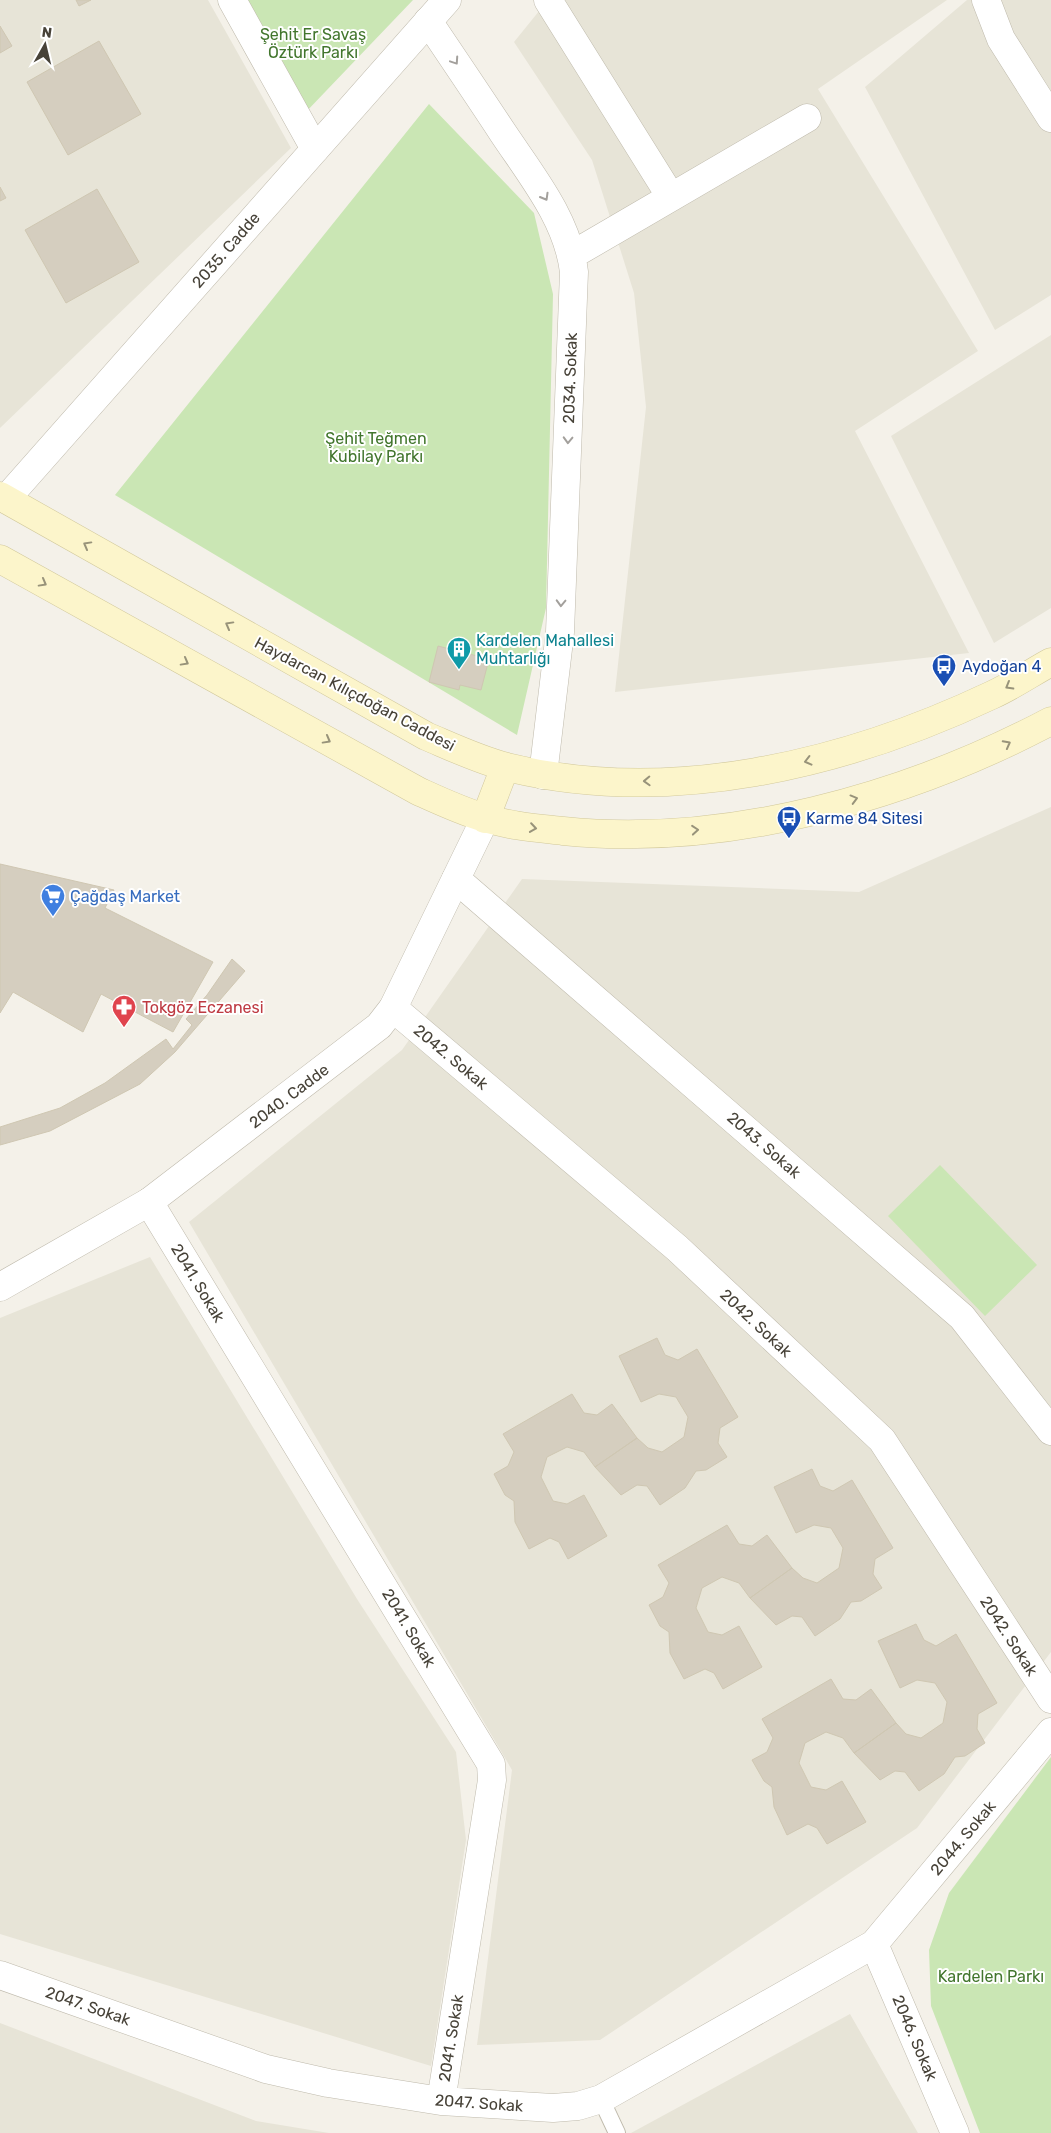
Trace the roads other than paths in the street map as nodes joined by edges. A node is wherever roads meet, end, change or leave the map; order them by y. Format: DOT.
graph roads {
  1 [pos="232,0"];
  2 [pos="447,0"];
  3 [pos="548,0"];
  4 [pos="986,0"];
  5 [pos="428,21"];
  6 [pos="807,118"];
  7 [pos="1051,118"];
  8 [pos="315,149"];
  9 [pos="671,197"];
  10 [pos="572,255"];
  11 [pos="3,497"];
  12 [pos="0,560"];
  13 [pos="1051,662"];
  14 [pos="1051,721"];
  15 [pos="505,767"];
  16 [pos="542,775"];
  17 [pos="485,818"];
  18 [pos="456,879"];
  19 [pos="393,1008"];
  20 [pos="149,1202"];
  21 [pos="0,1287"];
  22 [pos="1051,1431"];
  23 [pos="1051,1699"];
  24 [pos="1051,1732"];
  25 [pos="874,1944"];
  26 [pos="0,1975"];
  27 [pos="601,2099"];
  28 [pos="441,2101"];
  29 [pos="617,2133"];
  30 [pos="955,2133"];
  1 -- 8 [label="street"];
  2 -- 5 [label="street, 2035. Cadde"];
  3 -- 9 [label="street"];
  4 -- 7 [label="street"];
  5 -- 8 [label="street, 2035. Cadde"];
  5 -- 10 [label="street, 2034. Sokak, one-way"];
  6 -- 9 [label="street"];
  8 -- 11 [label="street, 2035. Cadde"];
  9 -- 10 [label="street"];
  10 -- 16 [label="street, 2034. Sokak, one-way"];
  15 -- 11 [label="main road, Haydarcan Kılıçdoğan Caddesi, one-way"];
  12 -- 17 [label="main road, one-way"];
  13 -- 16 [label="main road, Haydarcan Kılıçdoğan Caddesi, one-way"];
  17 -- 14 [label="main road, one-way"];
  15 -- 16 [label="main road, Haydarcan Kılıçdoğan Caddesi"];
  15 -- 17 [label="main road"];
  17 -- 18 [label="street, 2040. Cadde"];
  18 -- 19 [label="street, 2040. Cadde"];
  18 -- 22 [label="street, 2043. Sokak"];
  19 -- 20 [label="street, 2040. Cadde"];
  19 -- 23 [label="street, 2042. Sokak"];
  20 -- 21 [label="street, 2040. Cadde"];
  20 -- 28 [label="street, 2041. Sokak"];
  24 -- 25 [label="street, 2044. Sokak"];
  25 -- 27 [label="street, 2047. Sokak"];
  25 -- 30 [label="street, 2046. Sokak"];
  26 -- 28 [label="street, 2047. Sokak"];
  27 -- 28 [label="street, 2047. Sokak"];
  27 -- 29 [label="lane"];
}
